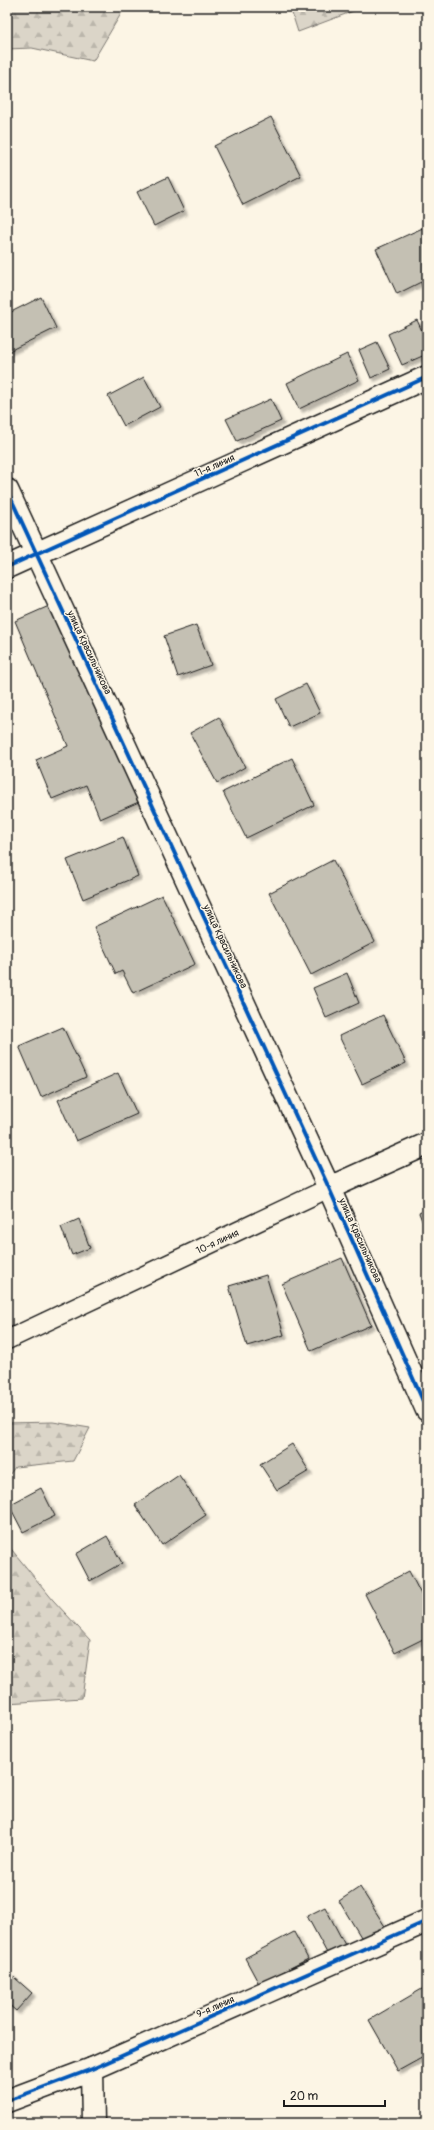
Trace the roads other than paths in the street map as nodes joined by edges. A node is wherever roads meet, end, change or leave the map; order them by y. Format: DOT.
graph roads {
  1 [pos="427,378"];
  2 [pos="7,490"];
  3 [pos="36,554"];
  4 [pos="7,567"];
  5 [pos="427,1144"];
  6 [pos="329,1188"];
  7 [pos="7,1340"];
  8 [pos="427,1410"];
  9 [pos="427,1921"];
  10 [pos="92,2069"];
  11 [pos="7,2101"];
  12 [pos="93,2123"];
  1 -- 3 [label="street, 11-я линия"];
  2 -- 3 [label="street, улица Красильникова"];
  3 -- 4 [label="street, 11-я линия"];
  3 -- 6 [label="street, улица Красильникова"];
  5 -- 6 [label="street, 10-я линия"];
  6 -- 7 [label="lane, 10-я линия"];
  6 -- 8 [label="street, улица Красильникова"];
  9 -- 10 [label="street, 9-я линия"];
  10 -- 11 [label="street, 9-я линия"];
  10 -- 12 [label="street"];
}
